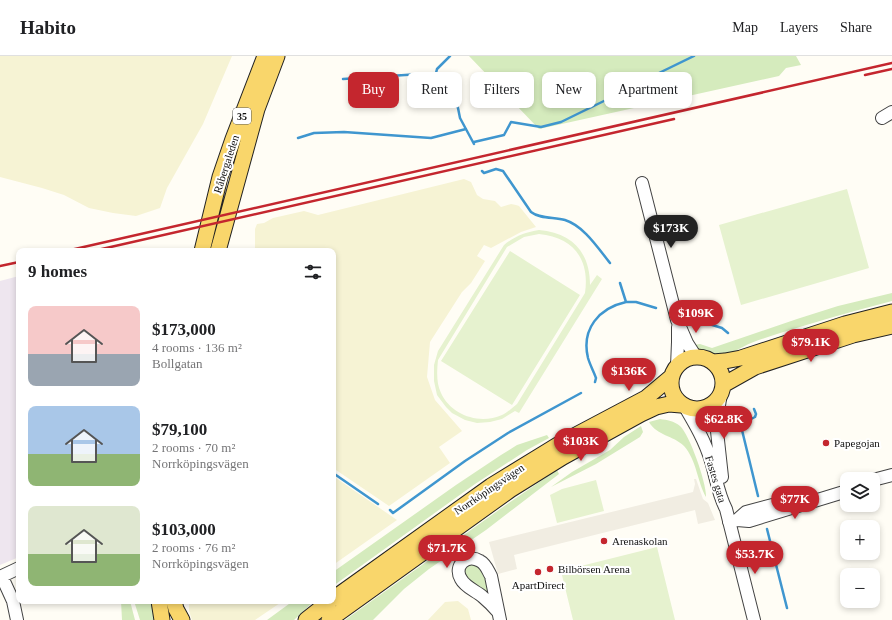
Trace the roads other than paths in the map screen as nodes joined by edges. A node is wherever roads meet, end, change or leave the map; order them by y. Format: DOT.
graph roads {
  1 [pos="265,56"];
  2 [pos="277,56"];
  3 [pos="642,183"];
  4 [pos="203,248"];
  5 [pos="219,248"];
  6 [pos="892,312"];
  7 [pos="677,320"];
  8 [pos="892,326"];
  9 [pos="696,357"];
  10 [pos="712,362"];
  11 [pos="674,372"];
  12 [pos="719,395"];
  13 [pos="683,406"];
  14 [pos="892,475"];
  15 [pos="880,478"];
  16 [pos="840,487"];
  17 [pos="840,493"];
  18 [pos="726,509"];
  19 [pos="733,521"];
  20 [pos="16,570"];
  21 [pos="1,577"];
  22 [pos="336,597"];
  23 [pos="159,604"];
  24 [pos="175,604"];
  25 [pos="326,604"];
  26 [pos="17,620"];
  27 [pos="162,620"];
  28 [pos="182,620"];
  29 [pos="306,620"];
  30 [pos="329,620"];
  31 [pos="754,620"];
  1 -- 4 [label="main road, Råbergaleden / 35"];
  2 -- 5 [label="main road, Råbergaleden / 35"];
  3 -- 7 [label="street"];
  6 -- 10 [label="main road"];
  7 -- 9 [label="street"];
  7 -- 11 [label="street"];
  8 -- 12 [label="main road"];
  9 -- 10 [label="main road"];
  9 -- 11 [label="main road"];
  10 -- 12 [label="main road"];
  11 -- 13 [label="main road"];
  11 -- 22 [label="main road, Norrköpingsvägen"];
  12 -- 13 [label="main road"];
  12 -- 18 [label="street, Fastes gata"];
  13 -- 18 [label="street, Fastes gata"];
  13 -- 30 [label="main road, Norrköpingsvägen"];
  14 -- 15 [label="street"];
  16 -- 19 [label="street"];
  17 -- 19 [label="street"];
  18 -- 19 [label="street, Fastes gata"];
  19 -- 31 [label="street, Fastes gata"];
  20 -- 21 [label="street"];
  21 -- 26 [label="street"];
  23 -- 27 [label="main road"];
  24 -- 28 [label="main road"];
  25 -- 29 [label="main road"];
}
